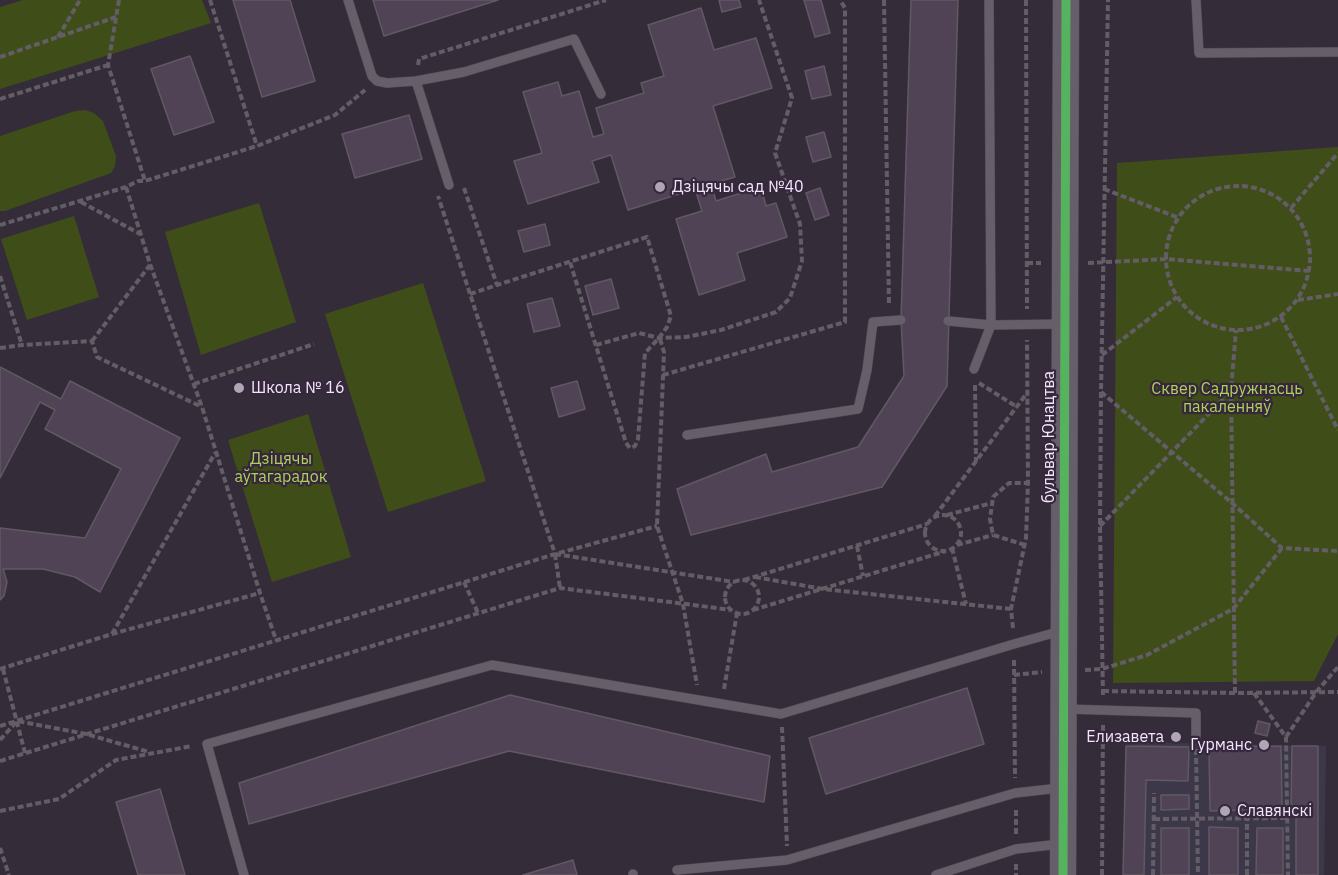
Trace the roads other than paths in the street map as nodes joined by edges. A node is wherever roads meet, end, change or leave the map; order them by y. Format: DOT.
graph roads {
  1 [pos="348,0"];
  2 [pos="988,0"];
  3 [pos="1066,0"];
  4 [pos="1196,0"];
  5 [pos="1338,52"];
  6 [pos="416,81"];
  7 [pos="601,94"];
  8 [pos="449,185"];
  9 [pos="901,320"];
  10 [pos="948,321"];
  11 [pos="1065,324"];
  12 [pos="991,325"];
  13 [pos="974,369"];
  14 [pos="687,435"];
  15 [pos="1064,631"];
  16 [pos="1063,709"];
  17 [pos="1196,736"];
  18 [pos="1063,788"];
  19 [pos="1063,844"];
  20 [pos="677,870"];
  21 [pos="244,875"];
  22 [pos="936,875"];
  23 [pos="1063,875"];
  1 -- 6 [label="lane"];
  2 -- 12 [label="lane"];
  3 -- 11 [label="street, бульвар Юнацтва"];
  4 -- 5 [label="lane"];
  6 -- 7 [label="lane"];
  6 -- 8 [label="lane"];
  9 -- 14 [label="lane"];
  10 -- 12 [label="lane"];
  11 -- 12 [label="lane"];
  11 -- 15 [label="street, бульвар Юнацтва"];
  12 -- 13 [label="lane"];
  15 -- 16 [label="street, бульвар Юнацтва"];
  15 -- 21 [label="lane"];
  16 -- 17 [label="lane"];
  16 -- 18 [label="street, бульвар Юнацтва"];
  18 -- 19 [label="street, бульвар Юнацтва"];
  18 -- 20 [label="lane"];
  19 -- 22 [label="lane"];
  19 -- 23 [label="street, бульвар Юнацтва"];
}
